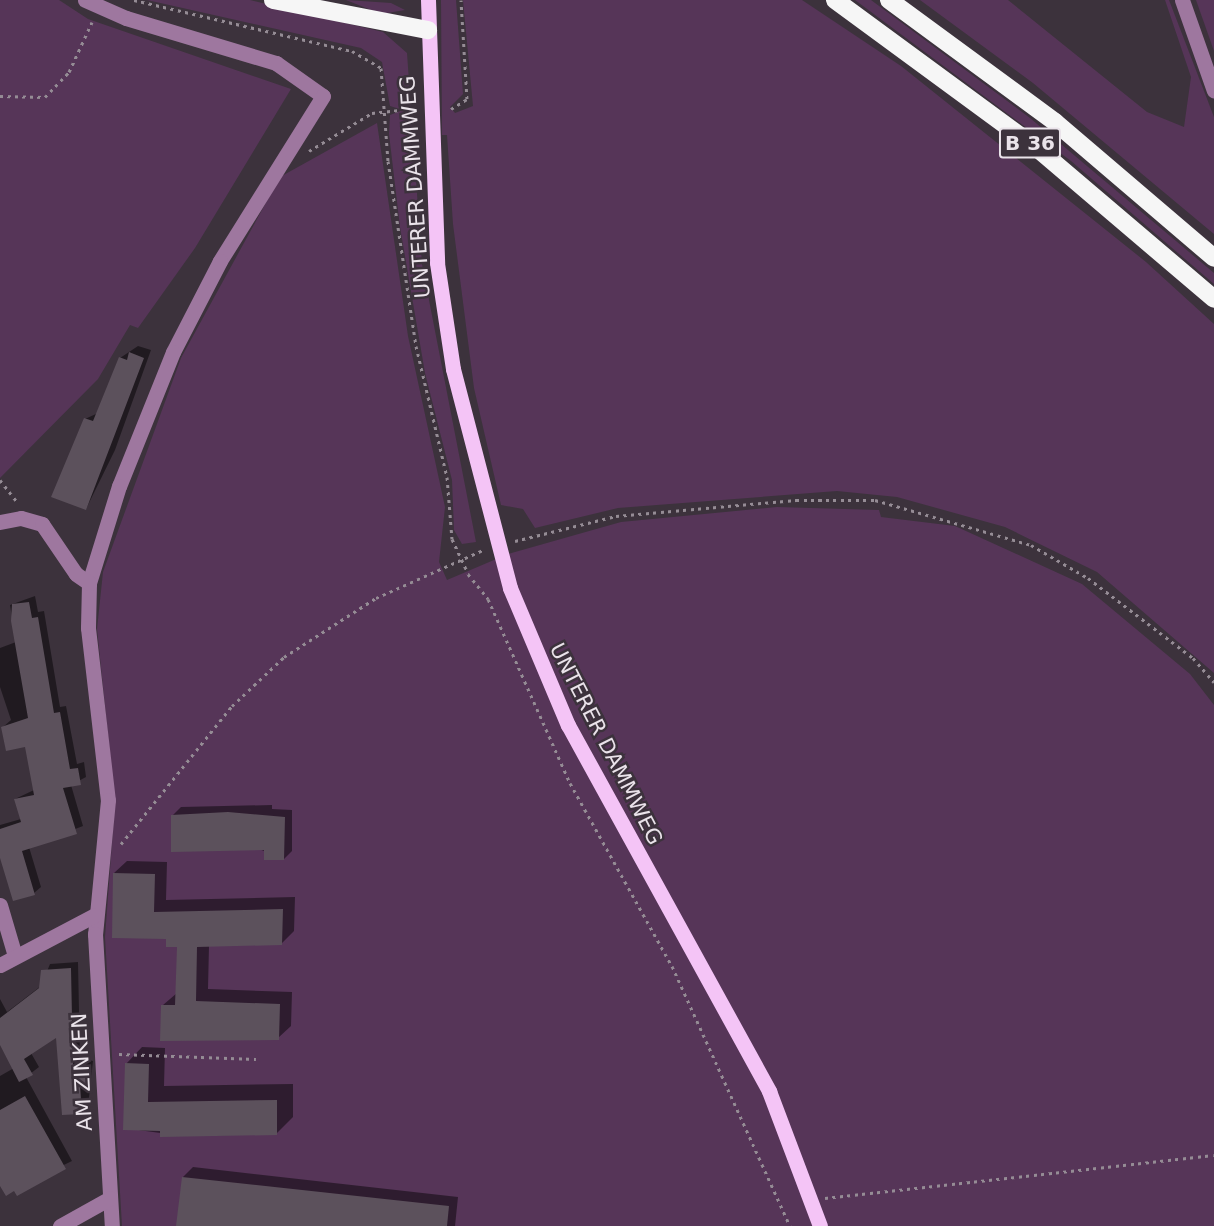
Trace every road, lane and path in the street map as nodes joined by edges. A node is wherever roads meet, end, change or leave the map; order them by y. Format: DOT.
graph roads {
  1 [pos="85,0"];
  2 [pos="134,0"];
  3 [pos="273,0"];
  4 [pos="428,0"];
  5 [pos="461,0"];
  6 [pos="835,0"];
  7 [pos="889,0"];
  8 [pos="1182,0"];
  9 [pos="100,9"];
  10 [pos="428,30"];
  11 [pos="1214,91"];
  12 [pos="0,96"];
  13 [pos="451,109"];
  14 [pos="385,110"];
  15 [pos="400,110"];
  16 [pos="274,172"];
  17 [pos="1214,258"];
  18 [pos="1214,300"];
  19 [pos="0,480"];
  20 [pos="23,519"];
  21 [pos="0,522"];
  22 [pos="497,546"];
  23 [pos="89,583"];
  24 [pos="1214,682"];
  25 [pos="105,850"];
  26 [pos="0,905"];
  27 [pos="95,915"];
  28 [pos="15,956"];
  29 [pos="0,965"];
  30 [pos="102,1054"];
  31 [pos="256,1059"];
  32 [pos="1214,1155"];
  33 [pos="110,1198"];
  34 [pos="811,1199"];
  35 [pos="60,1226"];
  36 [pos="112,1226"];
  37 [pos="820,1226"];
  1 -- 9 [label="street"];
  2 -- 14 [label="path"];
  3 -- 10 [label="highway"];
  4 -- 10 [label="main road, UNTERER DAMMWEG"];
  5 -- 13 [label="path"];
  6 -- 18 [label="highway, B 36"];
  7 -- 17 [label="highway, B 36"];
  8 -- 11 [label="street"];
  9 -- 12 [label="path"];
  9 -- 16 [label="street, AM ZINKEN"];
  10 -- 22 [label="main road, UNTERER DAMMWEG"];
  14 -- 15 [label="path"];
  14 -- 16 [label="path"];
  16 -- 23 [label="street, AM ZINKEN"];
  19 -- 20 [label="path"];
  20 -- 21 [label="street"];
  20 -- 23 [label="street"];
  22 -- 24 [label="path"];
  22 -- 25 [label="path"];
  22 -- 34 [label="main road, UNTERER DAMMWEG"];
  23 -- 25 [label="street, AM ZINKEN"];
  25 -- 27 [label="street, AM ZINKEN"];
  26 -- 28 [label="street"];
  27 -- 28 [label="street"];
  27 -- 30 [label="street, AM ZINKEN"];
  28 -- 29 [label="street"];
  30 -- 31 [label="path"];
  30 -- 33 [label="street, AM ZINKEN"];
  32 -- 34 [label="path"];
  33 -- 35 [label="street"];
  33 -- 36 [label="street, AM ZINKEN"];
  34 -- 37 [label="main road, UNTERER DAMMWEG"];
}
